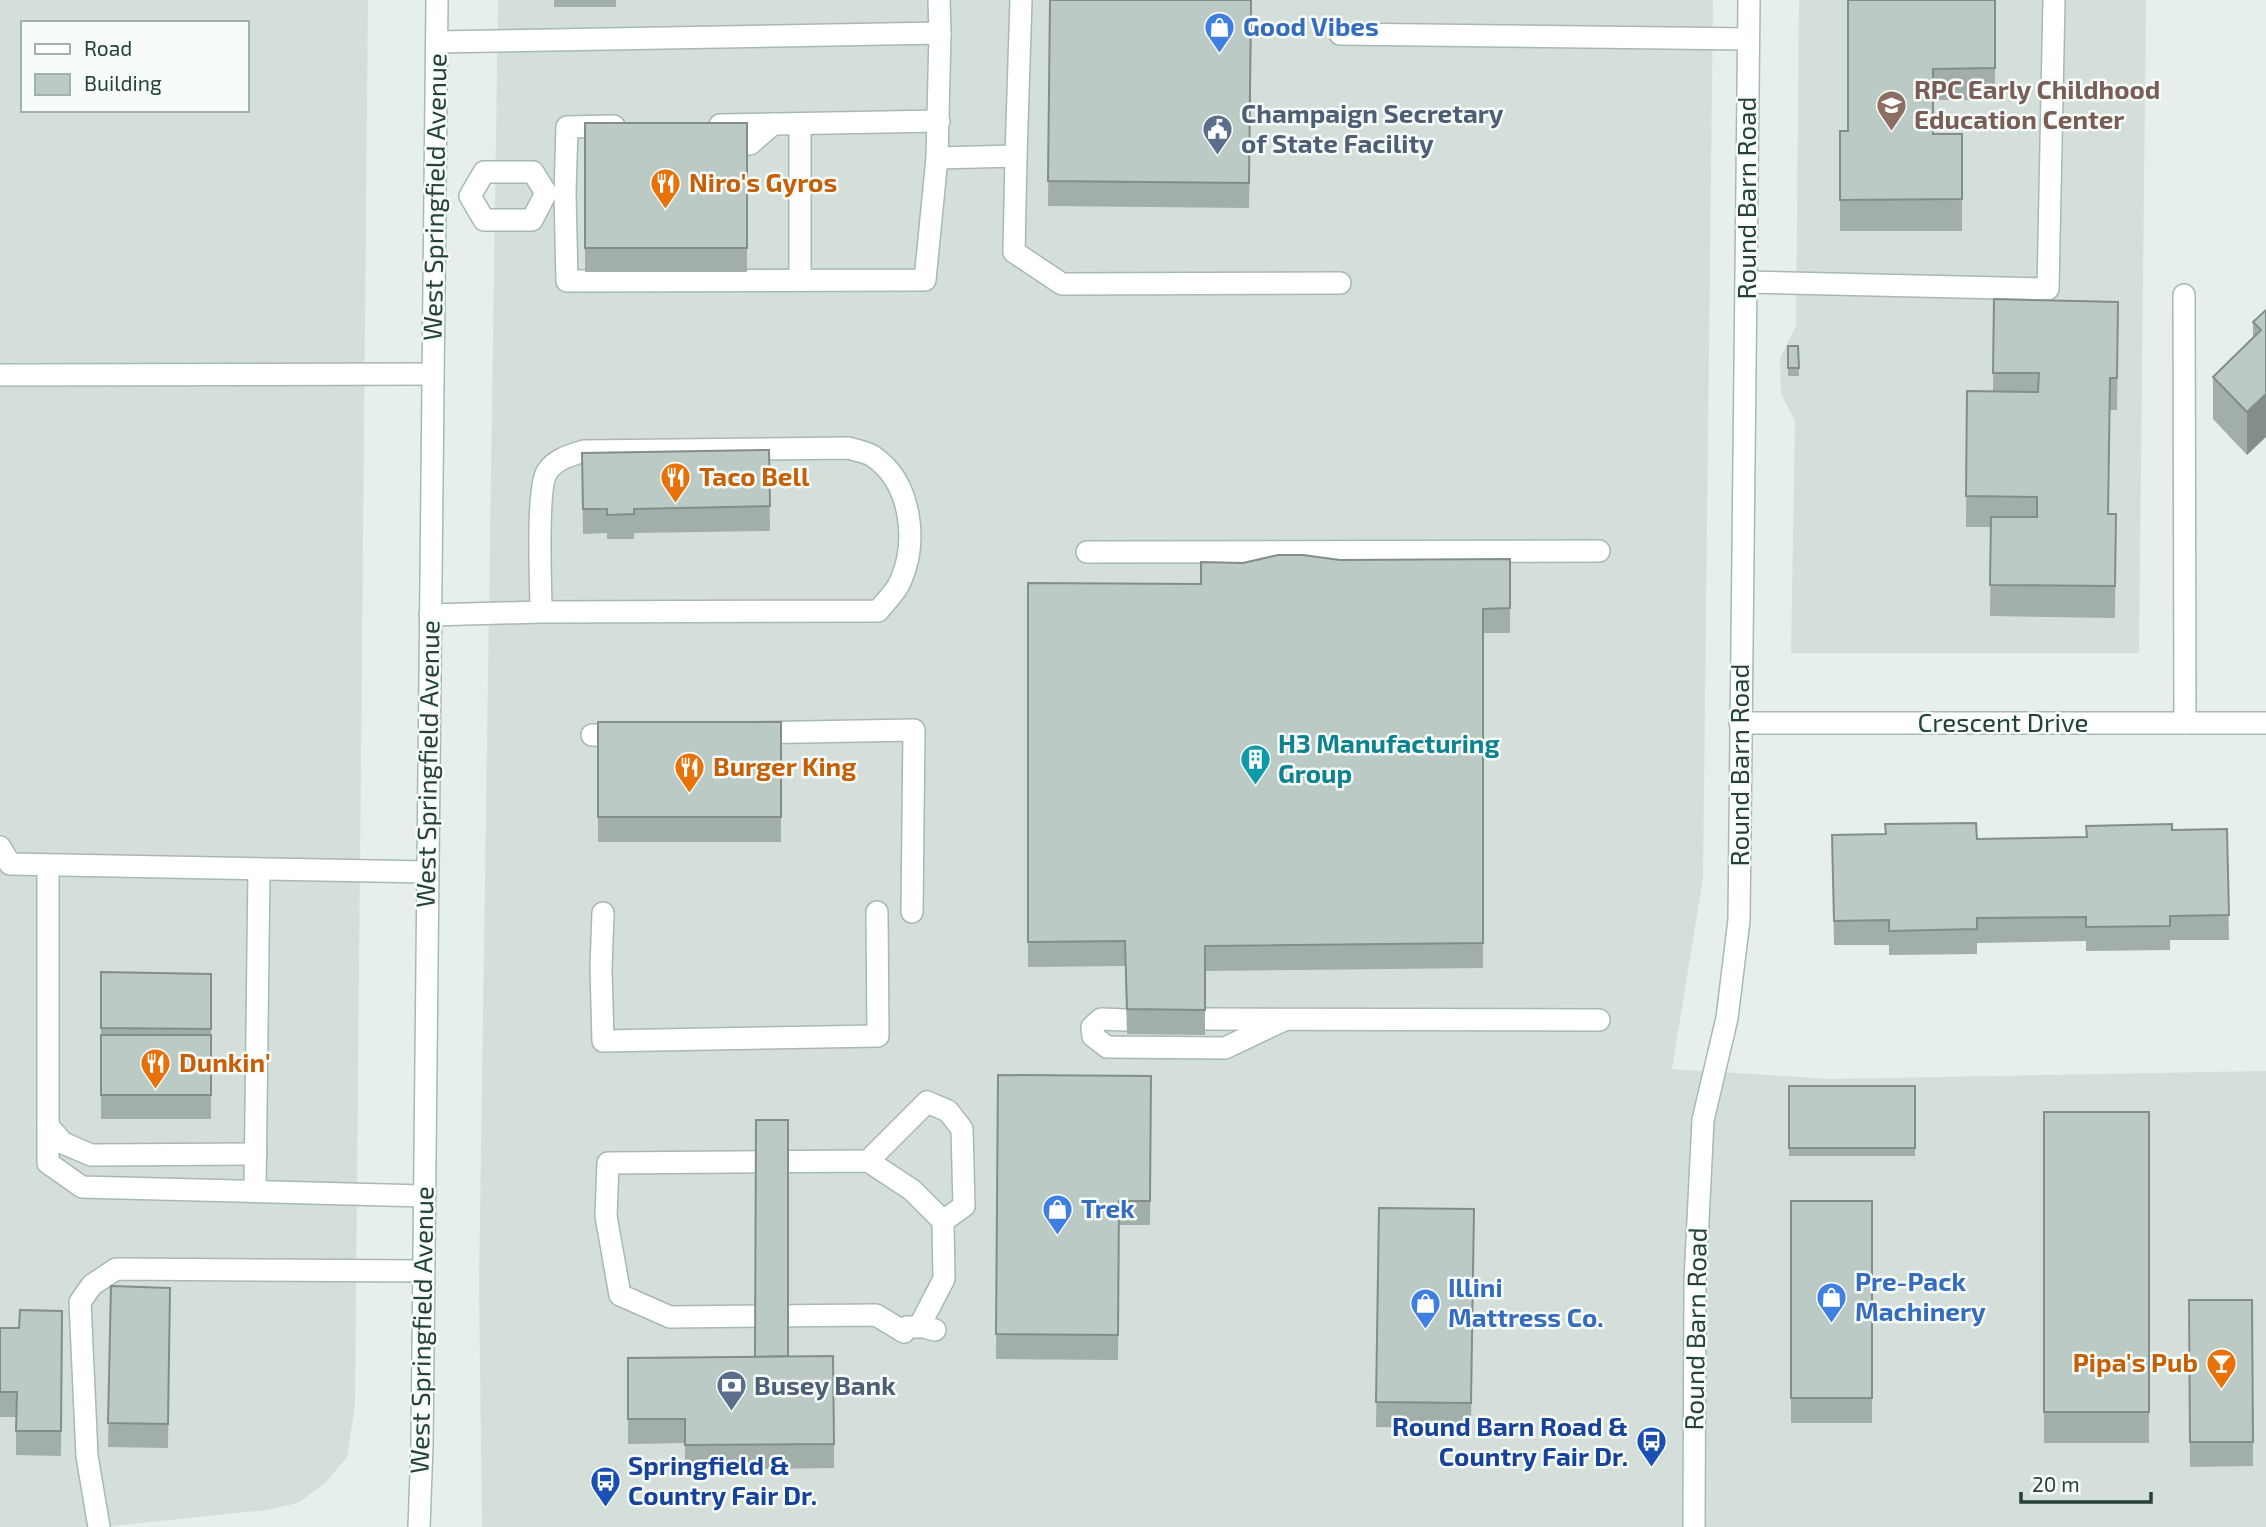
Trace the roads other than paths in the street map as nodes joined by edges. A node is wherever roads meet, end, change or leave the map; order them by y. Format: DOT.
graph roads {
  1 [pos="437,0"];
  2 [pos="939,0"];
  3 [pos="1021,0"];
  4 [pos="1749,0"];
  5 [pos="2054,0"];
  6 [pos="940,33"];
  7 [pos="1340,34"];
  8 [pos="1748,39"];
  9 [pos="437,42"];
  10 [pos="939,121"];
  11 [pos="800,124"];
  12 [pos="578,126"];
  13 [pos="634,126"];
  14 [pos="701,134"];
  15 [pos="620,144"];
  16 [pos="1016,156"];
  17 [pos="937,158"];
  18 [pos="556,193"];
  19 [pos="435,196"];
  20 [pos="470,196"];
  21 [pos="800,280"];
  22 [pos="1746,282"];
  23 [pos="1340,283"];
  24 [pos="2184,295"];
  25 [pos="433,373"];
  26 [pos="0,375"];
  27 [pos="1599,551"];
  28 [pos="1087,552"];
  29 [pos="541,612"];
  30 [pos="430,615"];
  31 [pos="1740,723"];
  32 [pos="2185,723"];
  33 [pos="2266,723"];
  34 [pos="732,733"];
  35 [pos="648,734"];
  36 [pos="592,735"];
  37 [pos="0,847"];
  38 [pos="48,865"];
  39 [pos="258,869"];
  40 [pos="427,872"];
  41 [pos="877,912"];
  42 [pos="912,912"];
  43 [pos="603,913"];
  44 [pos="1205,1019"];
  45 [pos="1287,1019"];
  46 [pos="1127,1020"];
  47 [pos="1599,1020"];
  48 [pos="48,1126"];
  49 [pos="256,1154"];
  50 [pos="868,1161"];
  51 [pos="255,1190"];
  52 [pos="424,1196"];
  53 [pos="943,1221"];
  54 [pos="422,1271"];
  55 [pos="99,1527"];
  56 [pos="419,1527"];
  57 [pos="1694,1527"];
  1 -- 9 [label="street, West Springfield Avenue"];
  2 -- 6 [label="street"];
  3 -- 16 [label="street"];
  4 -- 8 [label="street, Round Barn Road"];
  5 -- 22 [label="street"];
  6 -- 9 [label="street"];
  6 -- 10 [label="street"];
  7 -- 8 [label="street"];
  8 -- 22 [label="street, Round Barn Road"];
  9 -- 19 [label="street, West Springfield Avenue"];
  10 -- 11 [label="street"];
  10 -- 17 [label="street"];
  11 -- 14 [label="street"];
  11 -- 21 [label="street"];
  12 -- 13 [label="street"];
  12 -- 15 [label="street"];
  12 -- 18 [label="street"];
  16 -- 17 [label="street"];
  16 -- 23 [label="street"];
  17 -- 21 [label="street"];
  18 -- 20 [label="street"];
  18 -- 20 [label="street"];
  18 -- 21 [label="street"];
  19 -- 20 [label="street"];
  19 -- 25 [label="street, West Springfield Avenue"];
  22 -- 31 [label="street, Round Barn Road"];
  24 -- 32 [label="street"];
  25 -- 26 [label="street"];
  25 -- 30 [label="street, West Springfield Avenue"];
  27 -- 28 [label="street"];
  29 -- 29 [label="street"];
  29 -- 30 [label="street"];
  30 -- 40 [label="street, West Springfield Avenue"];
  31 -- 32 [label="street, Crescent Drive"];
  31 -- 57 [label="street, Round Barn Road"];
  32 -- 33 [label="street, Crescent Drive"];
  34 -- 42 [label="street"];
  35 -- 36 [label="street"];
  37 -- 38 [label="street"];
  38 -- 39 [label="street"];
  38 -- 48 [label="street"];
  39 -- 40 [label="street"];
  39 -- 49 [label="street"];
  40 -- 52 [label="street, West Springfield Avenue"];
  41 -- 43 [label="street"];
  44 -- 45 [label="street"];
  45 -- 46 [label="street"];
  45 -- 47 [label="street"];
  48 -- 49 [label="street"];
  48 -- 51 [label="street"];
  49 -- 51 [label="street"];
  50 -- 53 [label="street"];
  50 -- 53 [label="street"];
  50 -- 53 [label="street"];
  51 -- 52 [label="street"];
  52 -- 54 [label="street, West Springfield Avenue"];
  54 -- 55 [label="street"];
  54 -- 56 [label="street, West Springfield Avenue"];
}
